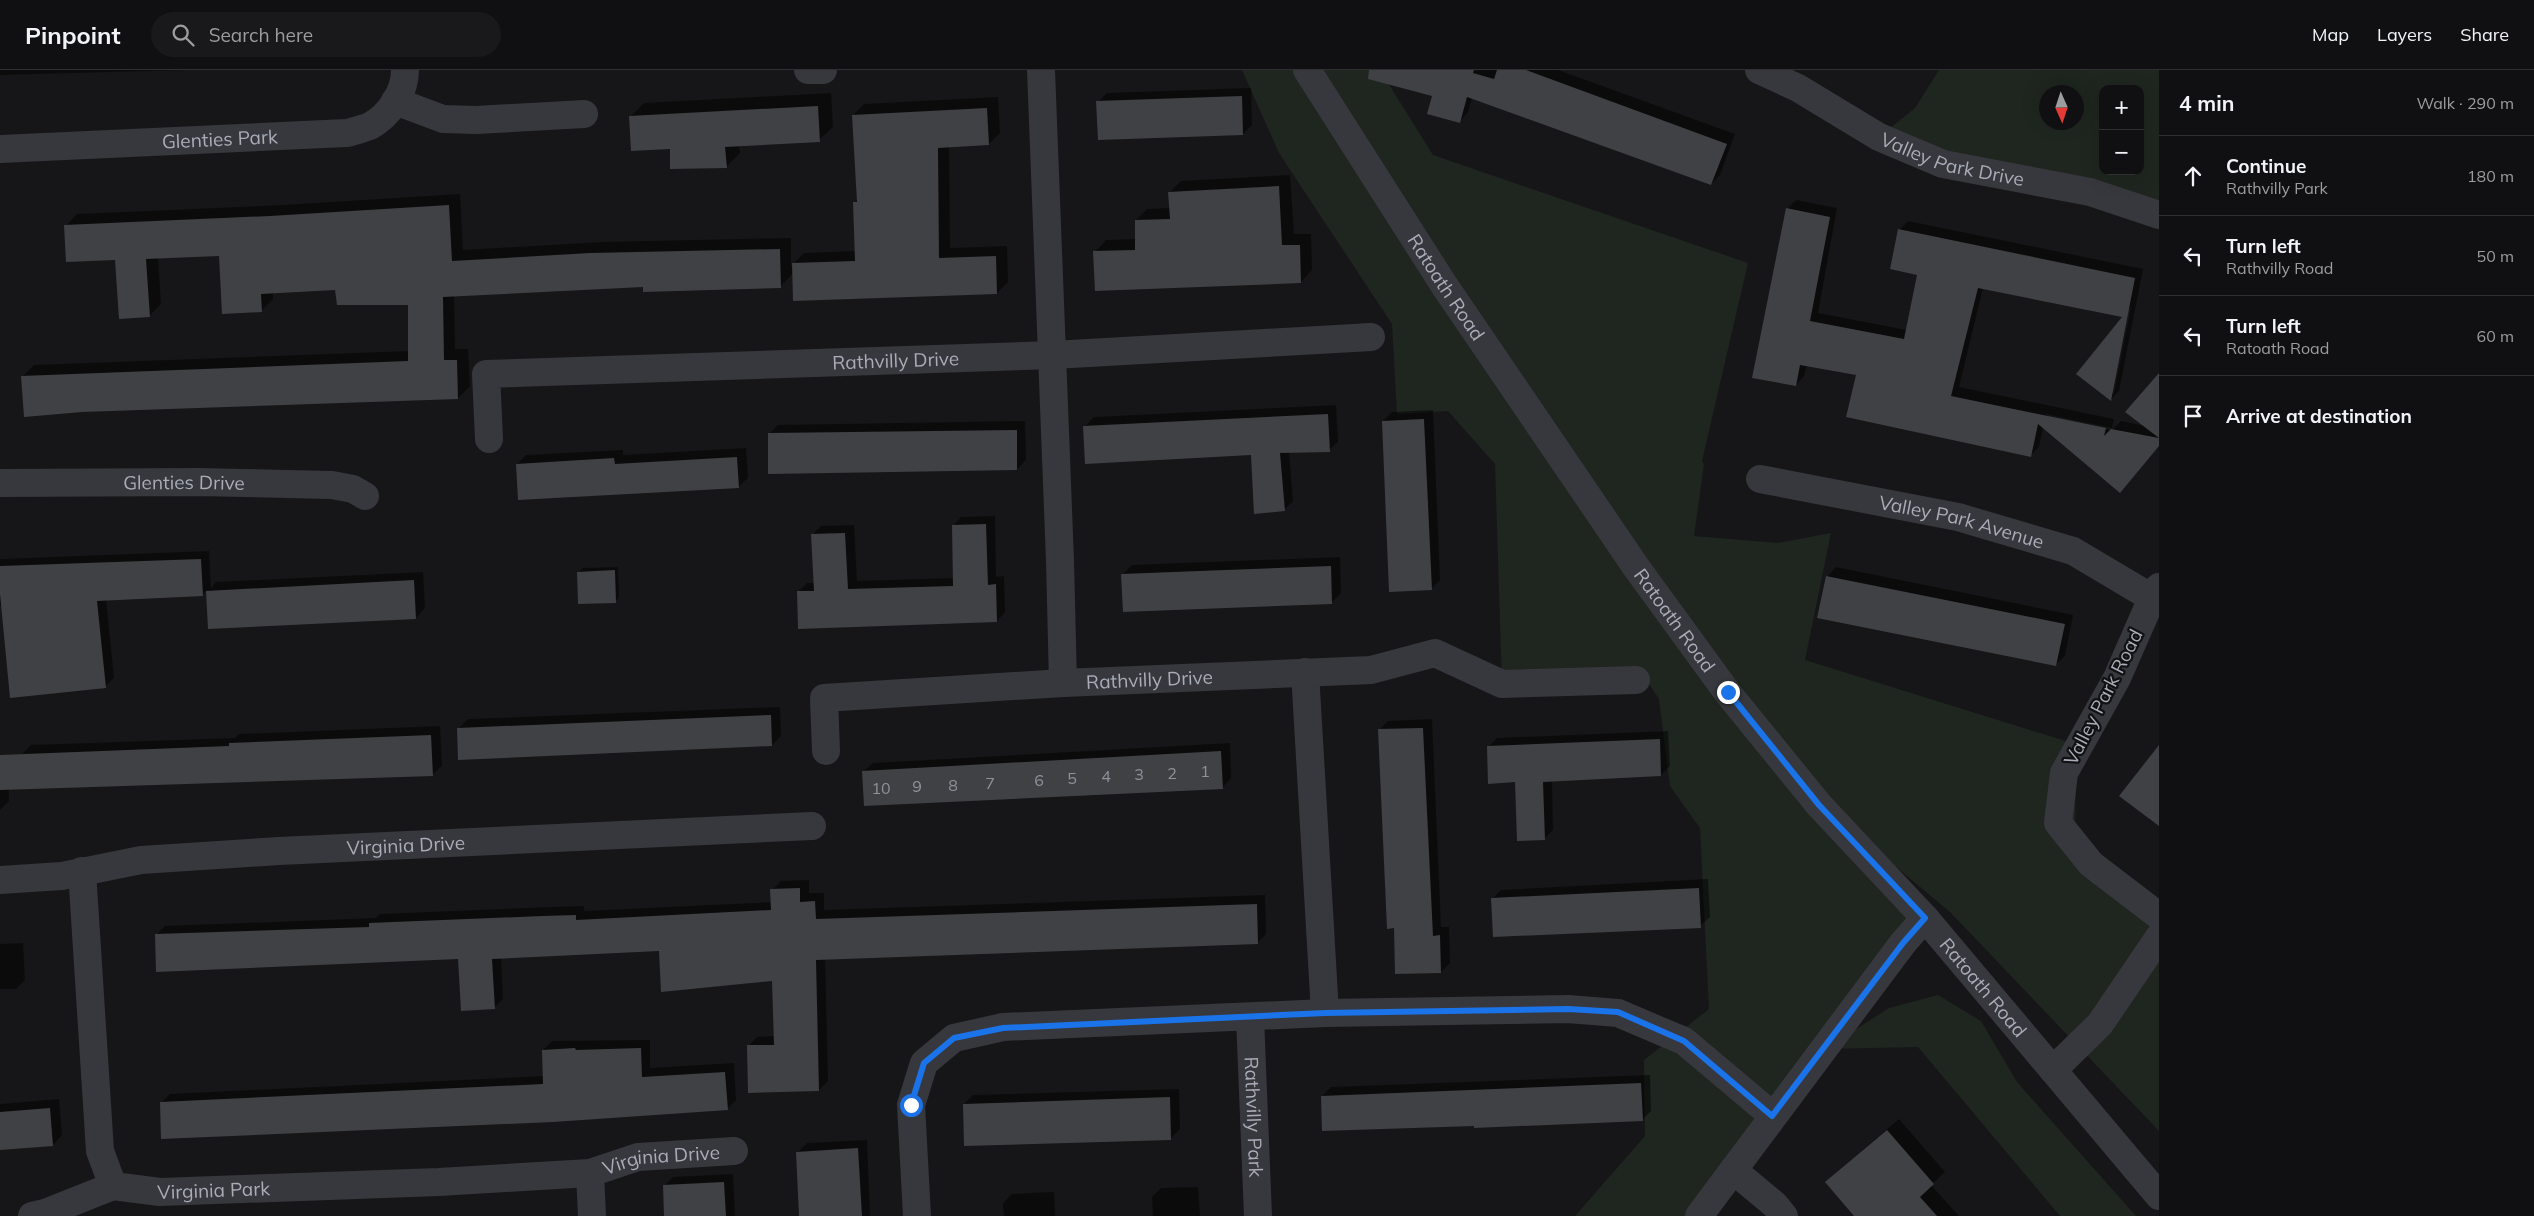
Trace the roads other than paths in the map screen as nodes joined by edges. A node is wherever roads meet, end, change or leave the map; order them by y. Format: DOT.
graph roads {
  1 [pos="405,70"];
  2 [pos="808,70"];
  3 [pos="823,70"];
  4 [pos="1041,70"];
  5 [pos="1307,70"];
  6 [pos="1760,70"];
  7 [pos="395,101"];
  8 [pos="584,114"];
  9 [pos="0,149"];
  10 [pos="2159,215"];
  11 [pos="1371,338"];
  12 [pos="1052,355"];
  13 [pos="489,438"];
  14 [pos="1760,479"];
  15 [pos="0,483"];
  16 [pos="366,496"];
  17 [pos="2155,593"];
  18 [pos="1305,672"];
  19 [pos="1636,680"];
  20 [pos="1062,683"];
  21 [pos="826,751"];
  22 [pos="812,826"];
  23 [pos="82,871"];
  24 [pos="0,880"];
  25 [pos="2159,916"];
  26 [pos="1925,918"];
  27 [pos="2159,937"];
  28 [pos="1325,1013"];
  29 [pos="1250,1017"];
  30 [pos="2053,1070"];
  31 [pos="1772,1116"];
  32 [pos="734,1151"];
  33 [pos="1733,1170"];
  34 [pos="590,1173"];
  35 [pos="112,1186"];
  36 [pos="2159,1196"];
  37 [pos="32,1216"];
  38 [pos="592,1216"];
  39 [pos="917,1216"];
  40 [pos="1258,1216"];
  41 [pos="1699,1216"];
  42 [pos="1784,1216"];
  1 -- 7 [label="street, Glenties Park"];
  2 -- 3 [label="street"];
  4 -- 12 [label="street"];
  5 -- 26 [label="street, Ratoath Road"];
  6 -- 10 [label="street, Valley Park Drive"];
  7 -- 8 [label="street"];
  7 -- 9 [label="street, Glenties Park"];
  11 -- 12 [label="street, Rathvilly Drive"];
  12 -- 13 [label="street, Rathvilly Drive"];
  12 -- 20 [label="street"];
  14 -- 17 [label="street, Valley Park Avenue"];
  15 -- 16 [label="street, Glenties Drive"];
  17 -- 25 [label="street, Valley Park Road"];
  18 -- 19 [label="street, Rathvilly Drive"];
  18 -- 20 [label="street, Rathvilly Drive"];
  18 -- 28 [label="street"];
  20 -- 21 [label="street, Rathvilly Drive"];
  22 -- 23 [label="street, Virginia Drive"];
  23 -- 24 [label="street, Virginia Drive"];
  23 -- 35 [label="street"];
  26 -- 30 [label="street, Ratoath Road"];
  26 -- 31 [label="street"];
  27 -- 30 [label="street"];
  28 -- 29 [label="street"];
  28 -- 31 [label="street"];
  29 -- 39 [label="street"];
  29 -- 40 [label="street, Rathvilly Park"];
  30 -- 36 [label="street, Ratoath Road"];
  31 -- 33 [label="street"];
  32 -- 34 [label="street, Virginia Drive"];
  33 -- 41 [label="street"];
  33 -- 42 [label="street"];
  34 -- 35 [label="street, Virginia Park"];
  34 -- 38 [label="street"];
  35 -- 37 [label="street"];
}
